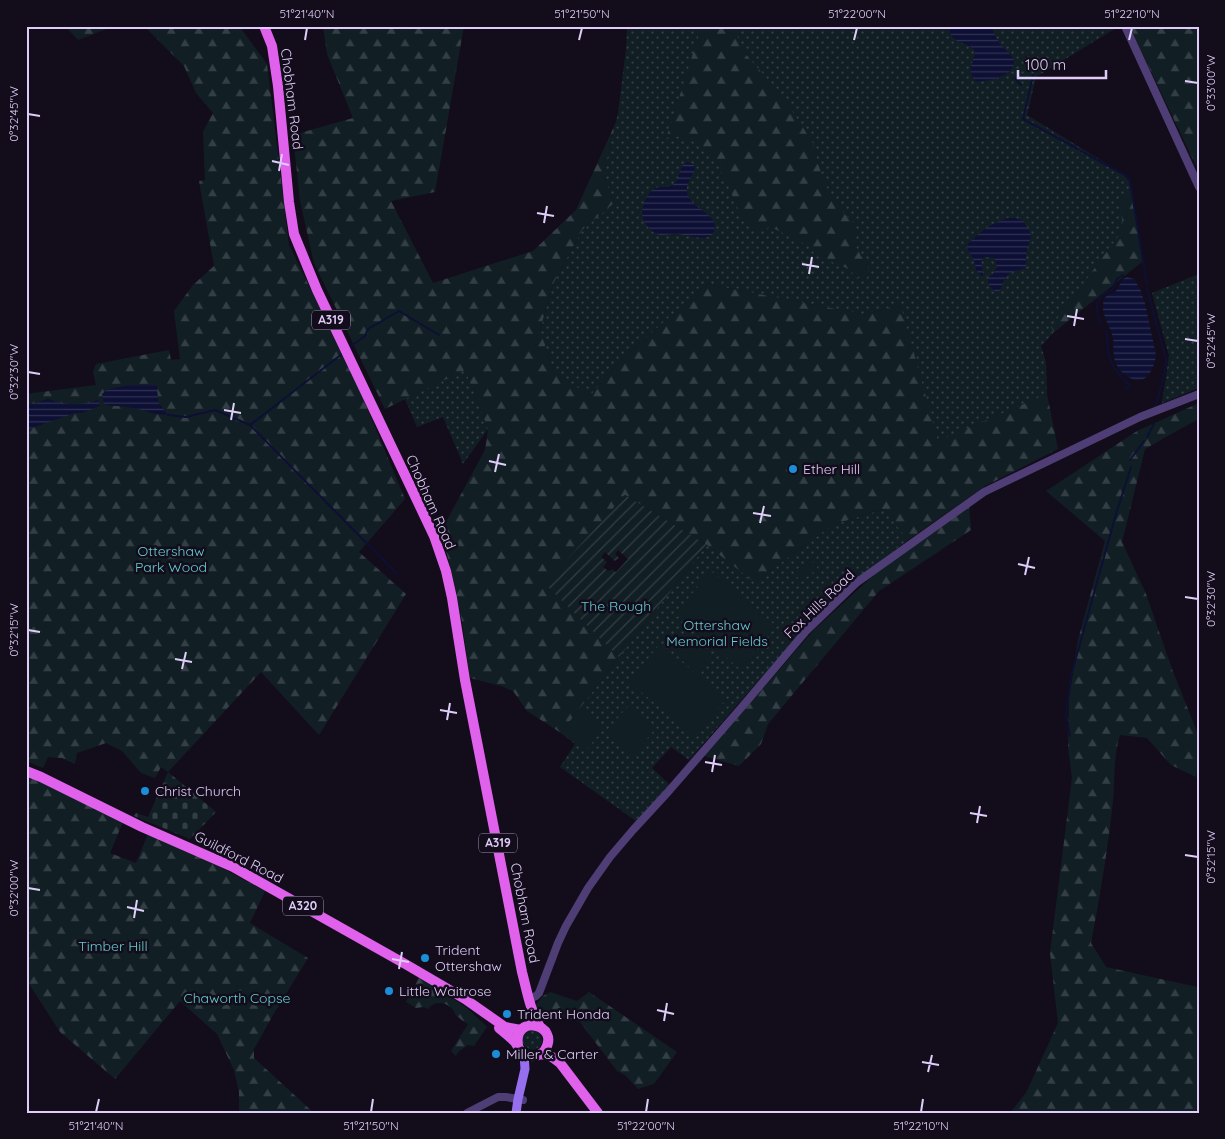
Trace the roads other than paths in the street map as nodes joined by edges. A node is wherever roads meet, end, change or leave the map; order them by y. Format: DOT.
graph roads {
  1 [pos="264,26"];
  2 [pos="1125,26"];
  3 [pos="1199,187"];
  4 [pos="1199,394"];
  5 [pos="26,772"];
  6 [pos="459,997"];
  7 [pos="530,1002"];
  8 [pos="540,1027"];
  9 [pos="524,1028"];
  10 [pos="548,1038"];
  11 [pos="521,1050"];
  12 [pos="539,1055"];
  13 [pos="520,1099"];
  14 [pos="588,1099"];
  15 [pos="467,1113"];
  16 [pos="516,1113"];
  17 [pos="521,1113"];
  18 [pos="598,1113"];
  1 -- 7 [label="main road, Chobham Road / A319"];
  2 -- 3 [label="street"];
  4 -- 7 [label="street, Fox Hills Road"];
  5 -- 6 [label="main road, Guildford Road / A320"];
  6 -- 9 [label="main road, Guildford Road / A320"];
  6 -- 11 [label="main road, Guildford Road / A320"];
  7 -- 8 [label="main road, Chobham Road / A319"];
  7 -- 9 [label="main road, Chobham Road / A319"];
  8 -- 9 [label="main road"];
  8 -- 10 [label="main road"];
  9 -- 11 [label="main road"];
  10 -- 12 [label="main road"];
  10 -- 14 [label="main road"];
  11 -- 12 [label="main road"];
  11 -- 13 [label="main road"];
  12 -- 13 [label="main road"];
  12 -- 14 [label="main road"];
  13 -- 15 [label="street"];
  13 -- 16 [label="main road"];
  13 -- 17 [label="main road"];
  14 -- 18 [label="main road"];
}
